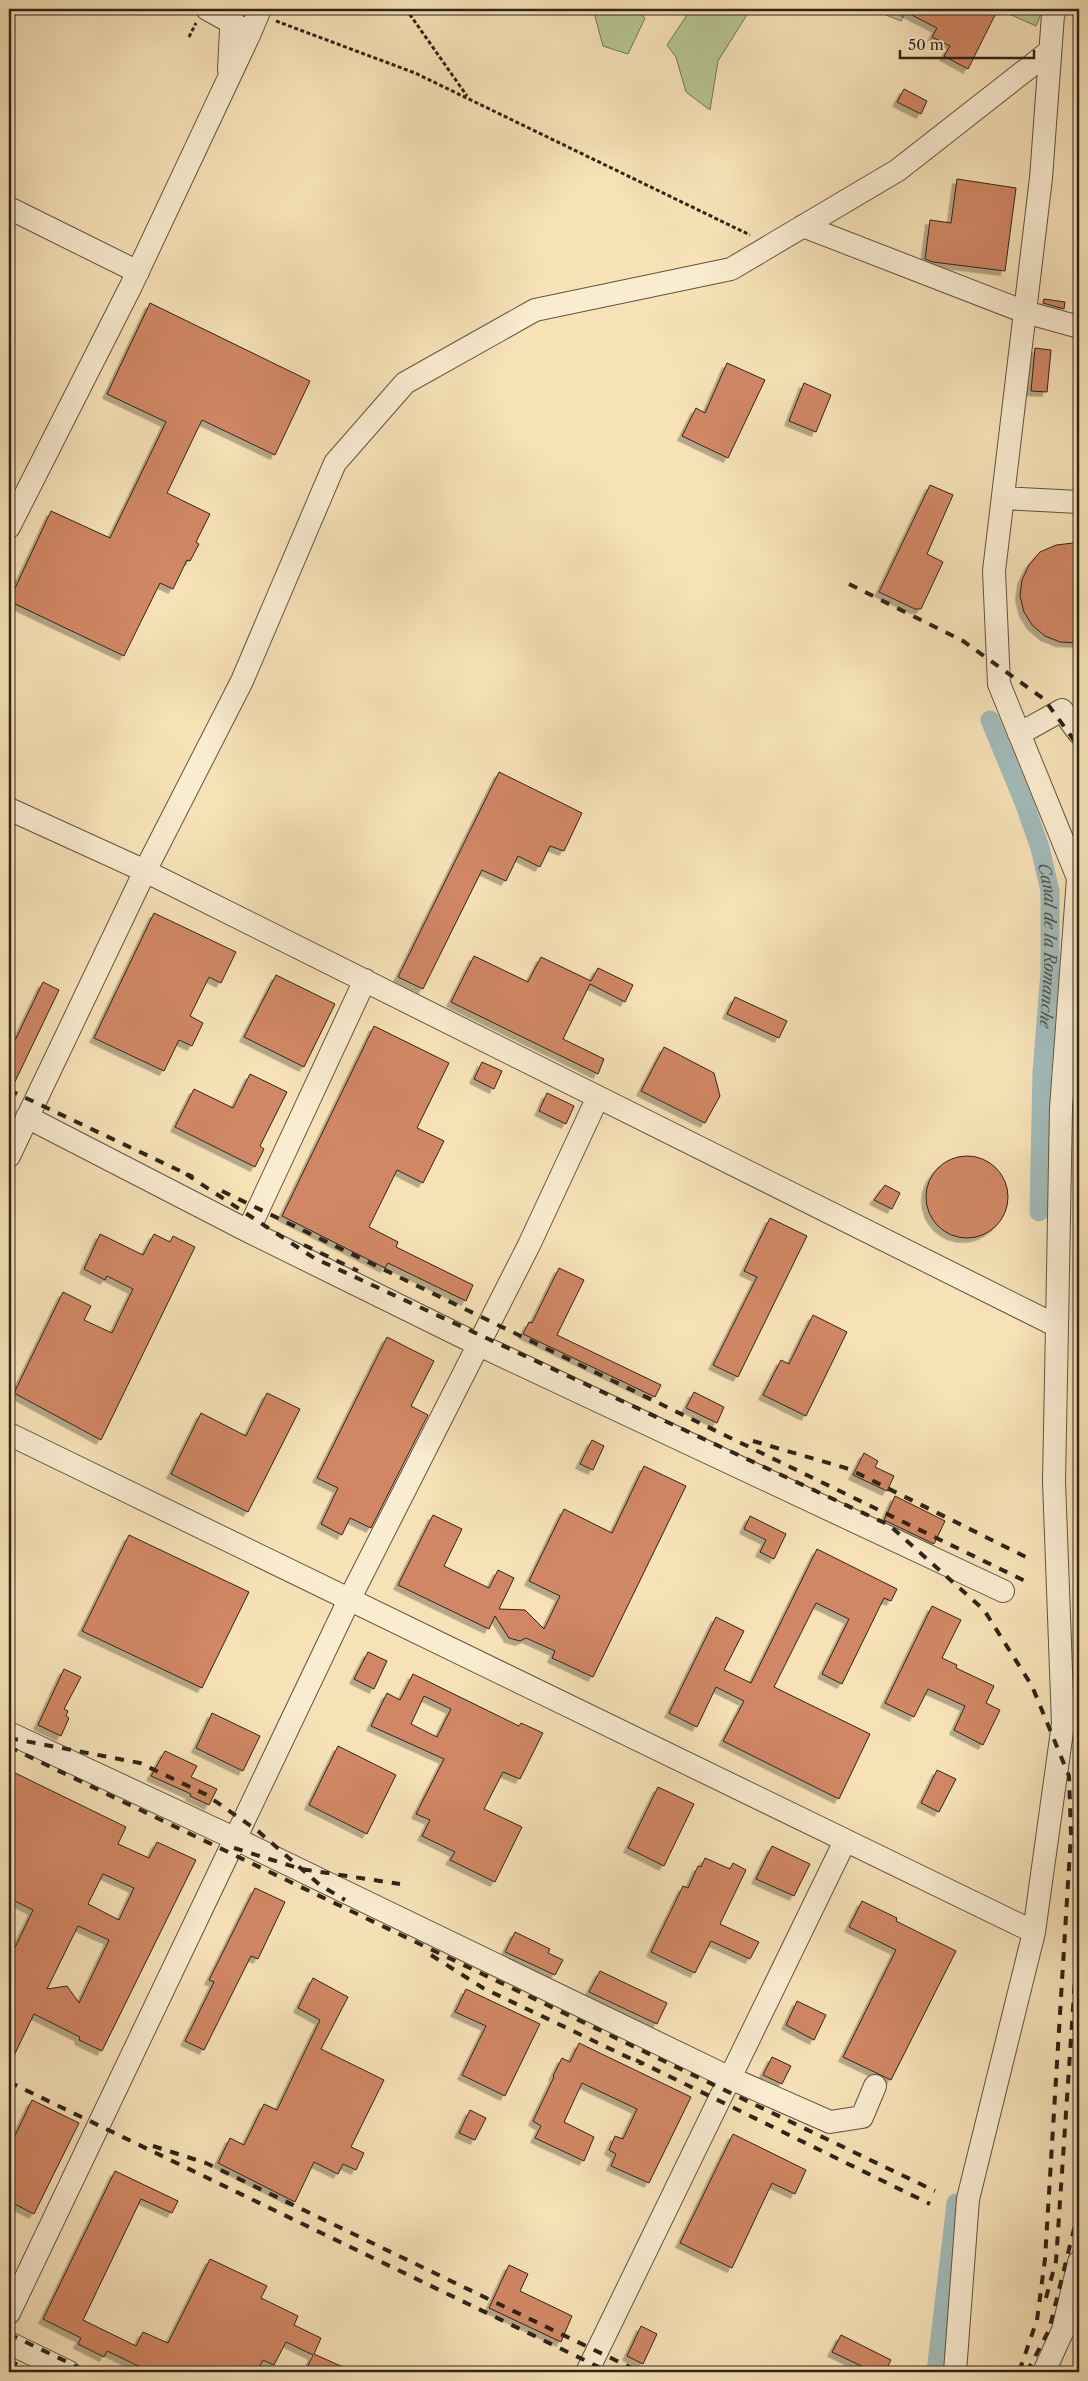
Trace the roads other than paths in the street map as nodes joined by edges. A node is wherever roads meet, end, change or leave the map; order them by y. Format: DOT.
graph roads {
  1 [pos="207,9"];
  2 [pos="256,9"];
  3 [pos="1056,9"];
  4 [pos="231,16"];
  5 [pos="250,33"];
  6 [pos="1050,51"];
  7 [pos="228,80"];
  8 [pos="9,208"];
  9 [pos="803,226"];
  10 [pos="138,272"];
  11 [pos="1025,312"];
  12 [pos="1079,327"];
  13 [pos="1003,498"];
  14 [pos="1079,502"];
  15 [pos="9,527"];
  16 [pos="1079,733"];
  17 [pos="1019,734"];
  18 [pos="9,809"];
  19 [pos="145,871"];
  20 [pos="364,980"];
  21 [pos="1074,1006"];
  22 [pos="598,1097"];
  23 [pos="27,1117"];
  24 [pos="9,1156"];
  25 [pos="248,1230"];
  26 [pos="1056,1326"];
  27 [pos="479,1345"];
  28 [pos="9,1434"];
  29 [pos="1003,1591"];
  30 [pos="349,1600"];
  31 [pos="9,1733"];
  32 [pos="236,1839"];
  33 [pos="845,1841"];
  34 [pos="1034,1932"];
  35 [pos="730,2078"];
  36 [pos="875,2086"];
  37 [pos="1079,2262"];
  38 [pos="9,2313"];
  39 [pos="9,2343"];
  40 [pos="69,2372"];
  41 [pos="587,2372"];
  42 [pos="955,2372"];
  43 [pos="1044,2372"];
  1 -- 4 [label="street"];
  2 -- 5 [label="street"];
  3 -- 6 [label="street"];
  4 -- 5 [label="street"];
  4 -- 7 [label="street"];
  5 -- 7 [label="street"];
  6 -- 9 [label="street"];
  6 -- 11 [label="street"];
  7 -- 10 [label="street"];
  8 -- 10 [label="street"];
  9 -- 11 [label="street"];
  9 -- 19 [label="street"];
  10 -- 15 [label="street"];
  11 -- 12 [label="street"];
  11 -- 13 [label="street"];
  13 -- 14 [label="street"];
  13 -- 17 [label="street"];
  16 -- 17 [label="street"];
  17 -- 21 [label="street"];
  18 -- 19 [label="street"];
  19 -- 20 [label="street"];
  19 -- 23 [label="street"];
  20 -- 22 [label="street"];
  20 -- 25 [label="street"];
  21 -- 26 [label="street"];
  22 -- 26 [label="street"];
  22 -- 27 [label="street"];
  23 -- 24 [label="street"];
  23 -- 25 [label="street"];
  25 -- 27 [label="street"];
  26 -- 34 [label="street"];
  27 -- 29 [label="street"];
  27 -- 30 [label="street"];
  28 -- 30 [label="street"];
  30 -- 32 [label="street"];
  30 -- 33 [label="street"];
  31 -- 32 [label="street"];
  32 -- 35 [label="street"];
  32 -- 38 [label="street"];
  33 -- 34 [label="street"];
  33 -- 35 [label="street"];
  34 -- 42 [label="street"];
  35 -- 36 [label="street"];
  35 -- 41 [label="street"];
  37 -- 43 [label="street"];
  39 -- 40 [label="street"];
}
